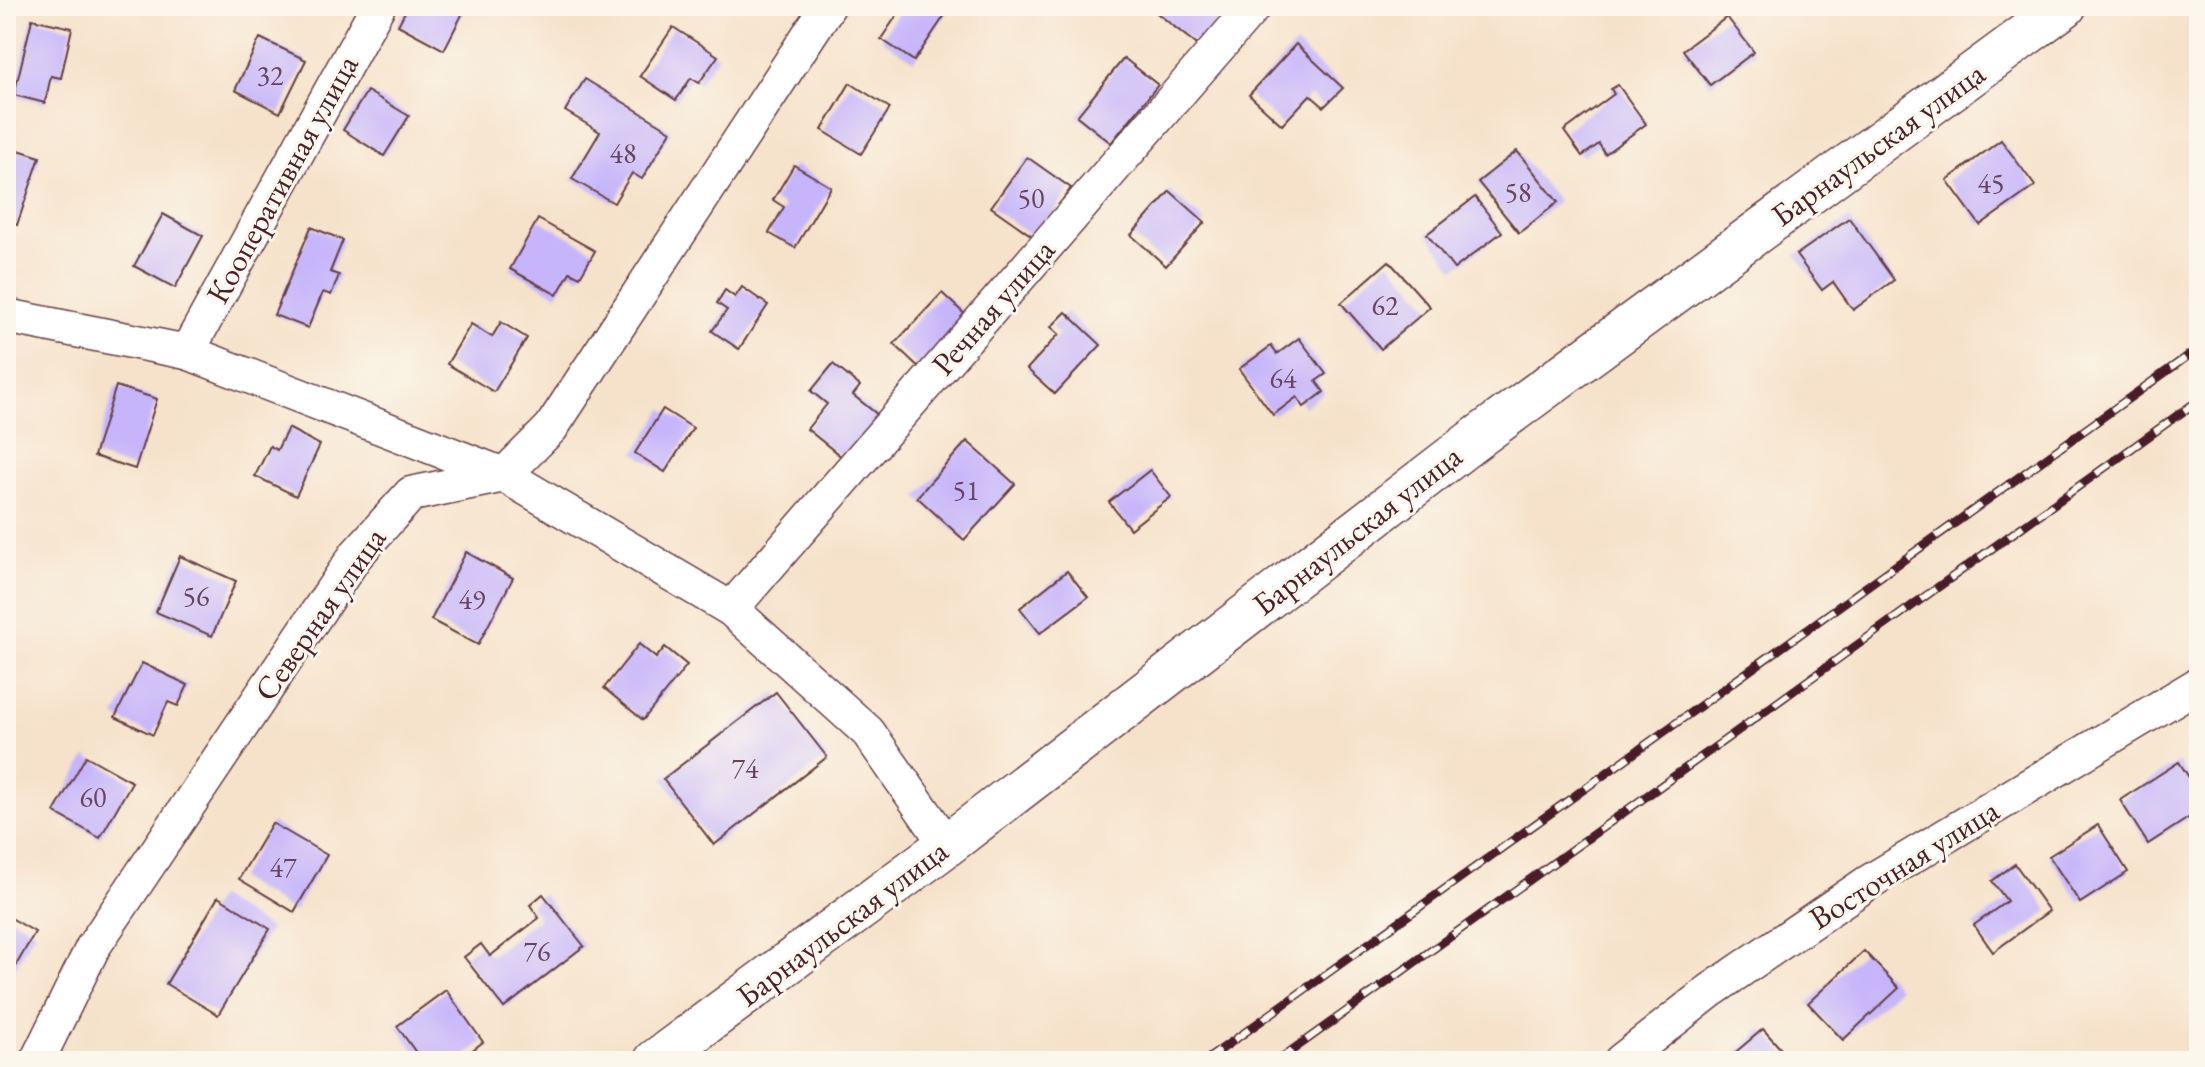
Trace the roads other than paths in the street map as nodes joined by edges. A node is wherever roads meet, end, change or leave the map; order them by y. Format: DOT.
graph roads {
  1 [pos="378,6"];
  2 [pos="828,6"];
  3 [pos="1254,6"];
  4 [pos="2065,6"];
  5 [pos="6,316"];
  6 [pos="187,352"];
  7 [pos="504,475"];
  8 [pos="731,609"];
  9 [pos="2199,684"];
  10 [pos="947,845"];
  11 [pos="37,1061"];
  12 [pos="655,1061"];
  13 [pos="1621,1061"];
  1 -- 6 [label="street, Кооперативная улица"];
  2 -- 7 [label="street"];
  3 -- 8 [label="street, Речная улица"];
  4 -- 10 [label="street, Барнаульская улица"];
  5 -- 6 [label="street"];
  6 -- 7 [label="street"];
  7 -- 8 [label="street"];
  7 -- 11 [label="street, Северная улица"];
  8 -- 10 [label="street"];
  9 -- 13 [label="street, Восточная улица"];
  10 -- 12 [label="street, Барнаульская улица"];
}
